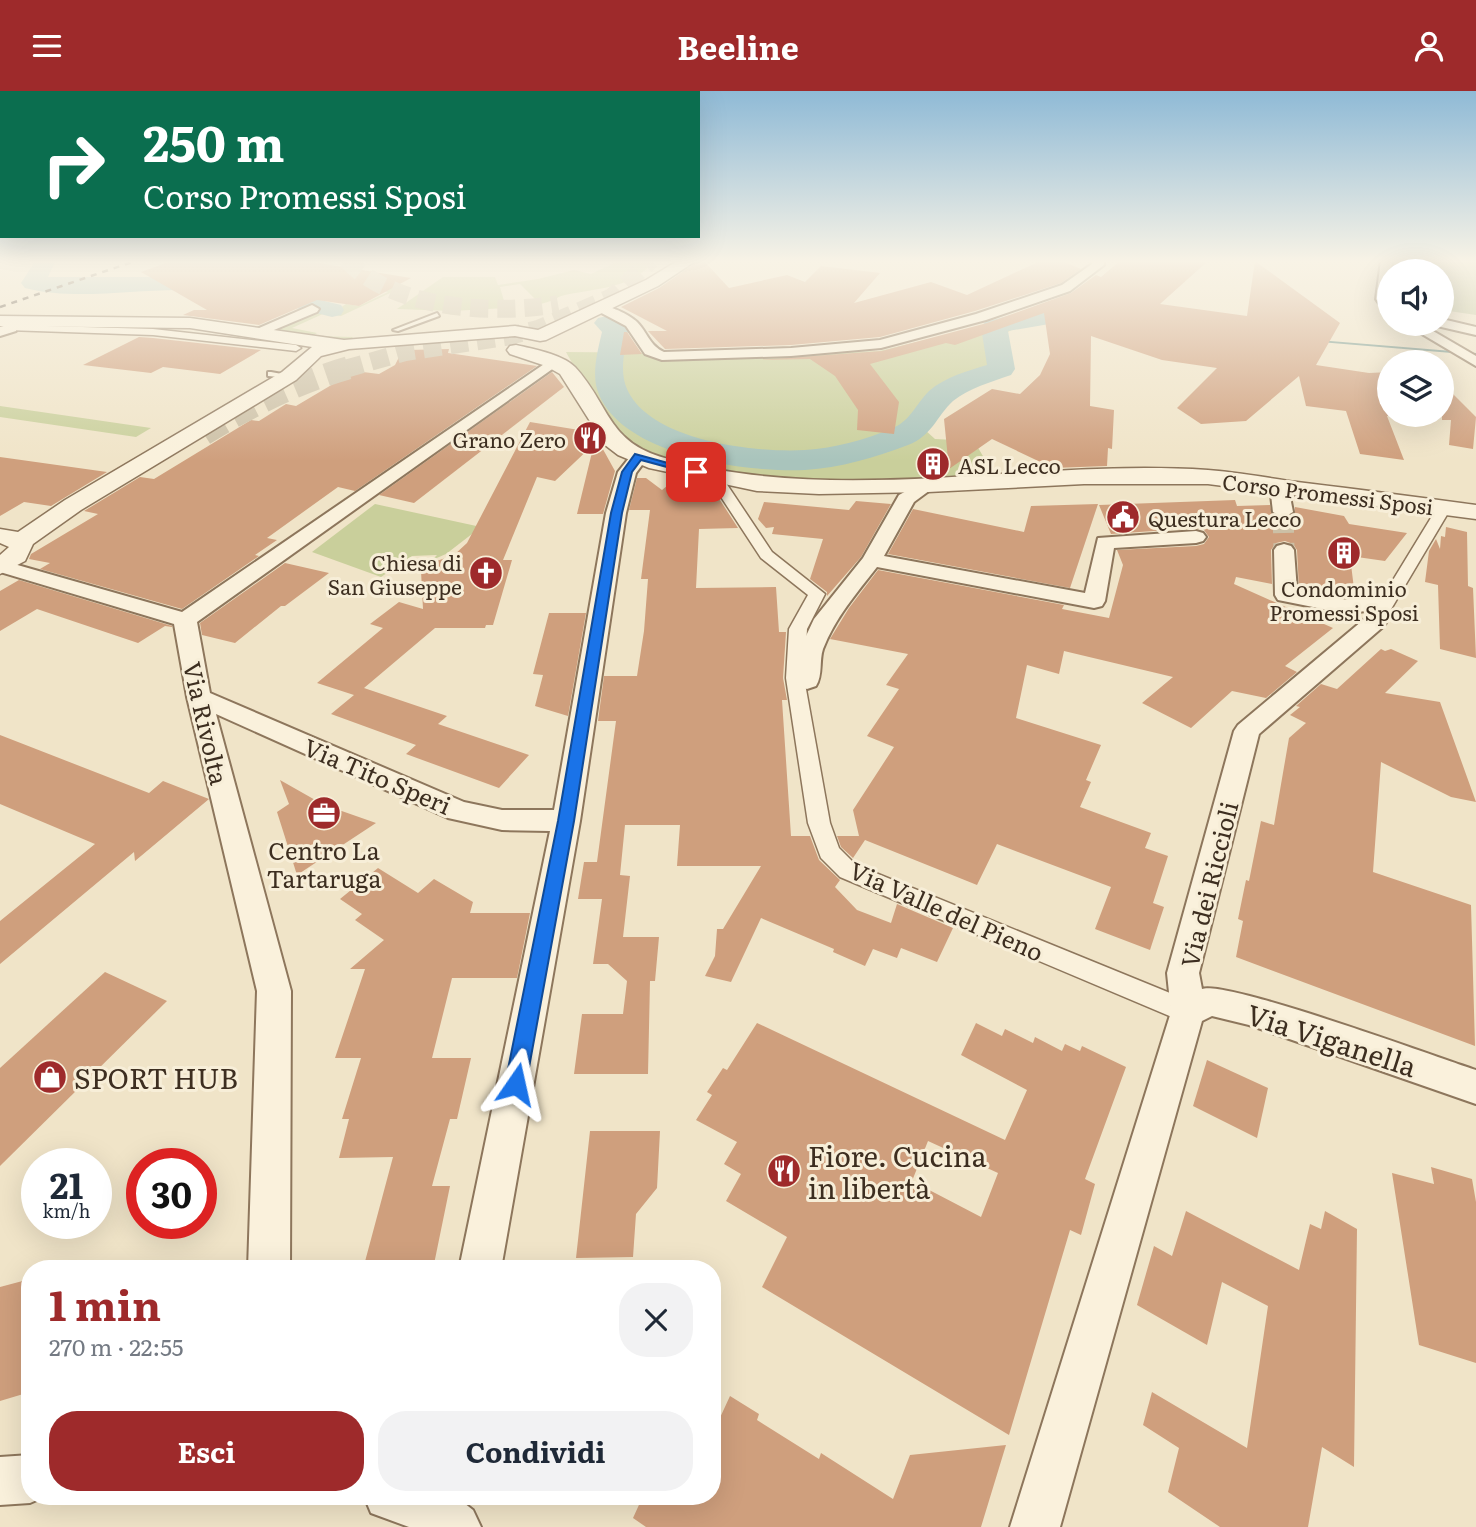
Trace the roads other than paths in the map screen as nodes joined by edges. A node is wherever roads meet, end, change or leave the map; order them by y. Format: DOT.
graph roads {
  1 [pos="4,327"];
  2 [pos="220,327"];
  3 [pos="269,327"];
  4 [pos="404,327"];
  5 [pos="538,327"];
  6 [pos="572,327"];
  7 [pos="634,327"];
  8 [pos="944,327"];
  9 [pos="396,330"];
  10 [pos="1454,331"];
  11 [pos="1476,331"];
  12 [pos="257,332"];
  13 [pos="1446,336"];
  14 [pos="512,338"];
  15 [pos="304,347"];
  16 [pos="544,347"];
  17 [pos="340,362"];
  18 [pos="1476,362"];
  19 [pos="235,408"];
  20 [pos="639,457"];
  21 [pos="715,477"];
  22 [pos="928,485"];
  23 [pos="1270,490"];
  24 [pos="1444,508"];
  25 [pos="1283,512"];
  26 [pos="1476,512"];
  27 [pos="7,537"];
  28 [pos="1196,537"];
  29 [pos="1284,550"];
  30 [pos="872,561"];
  31 [pos="1,566"];
  32 [pos="1372,608"];
  33 [pos="185,620"];
  34 [pos="807,681"];
  35 [pos="198,697"];
  36 [pos="566,821"];
  37 [pos="1188,1013"];
  38 [pos="1476,1087"];
  39 [pos="269,1260"];
  40 [pos="482,1260"];
  41 [pos="21,1480"];
  42 [pos="0,1481"];
  43 [pos="418,1505"];
  44 [pos="442,1512"];
  45 [pos="1035,1527"];
  1 -- 15 [label="street"];
  2 -- 12 [label="street"];
  3 -- 12 [label="street"];
  4 -- 9 [label="lane"];
  5 -- 14 [label="street"];
  6 -- 16 [label="street"];
  7 -- 8 [label="street"];
  10 -- 11 [label="street"];
  12 -- 15 [label="street"];
  13 -- 18 [label="street"];
  14 -- 15 [label="street"];
  14 -- 16 [label="street, Corso Promessi Sposi"];
  14 -- 16 [label="street"];
  14 -- 17 [label="street"];
  15 -- 17 [label="street"];
  15 -- 19 [label="street"];
  16 -- 20 [label="street, Corso Promessi Sposi"];
  16 -- 33 [label="street"];
  17 -- 19 [label="street"];
  19 -- 27 [label="street"];
  20 -- 21 [label="street, Corso Promessi Sposi"];
  20 -- 36 [label="street"];
  21 -- 22 [label="street, Corso Promessi Sposi"];
  21 -- 37 [label="street, Via Valle del Pieno"];
  22 -- 23 [label="street, Corso Promessi Sposi"];
  22 -- 30 [label="street"];
  23 -- 24 [label="street, Corso Promessi Sposi"];
  23 -- 25 [label="street"];
  24 -- 26 [label="street, Corso Promessi Sposi"];
  24 -- 32 [label="street, Via dei Riccioli"];
  27 -- 31 [label="street"];
  28 -- 30 [label="street"];
  29 -- 32 [label="street"];
  30 -- 34 [label="street"];
  31 -- 33 [label="street"];
  32 -- 37 [label="street, Via dei Riccioli"];
  33 -- 35 [label="street, Via Rivolta"];
  35 -- 36 [label="street, Via Tito Speri"];
  35 -- 39 [label="street, Via Rivolta"];
  36 -- 40 [label="street"];
  37 -- 38 [label="street, Via Viganella"];
  37 -- 45 [label="street, Via dei Riccioli"];
  41 -- 42 [label="street"];
  43 -- 44 [label="street"];
}
